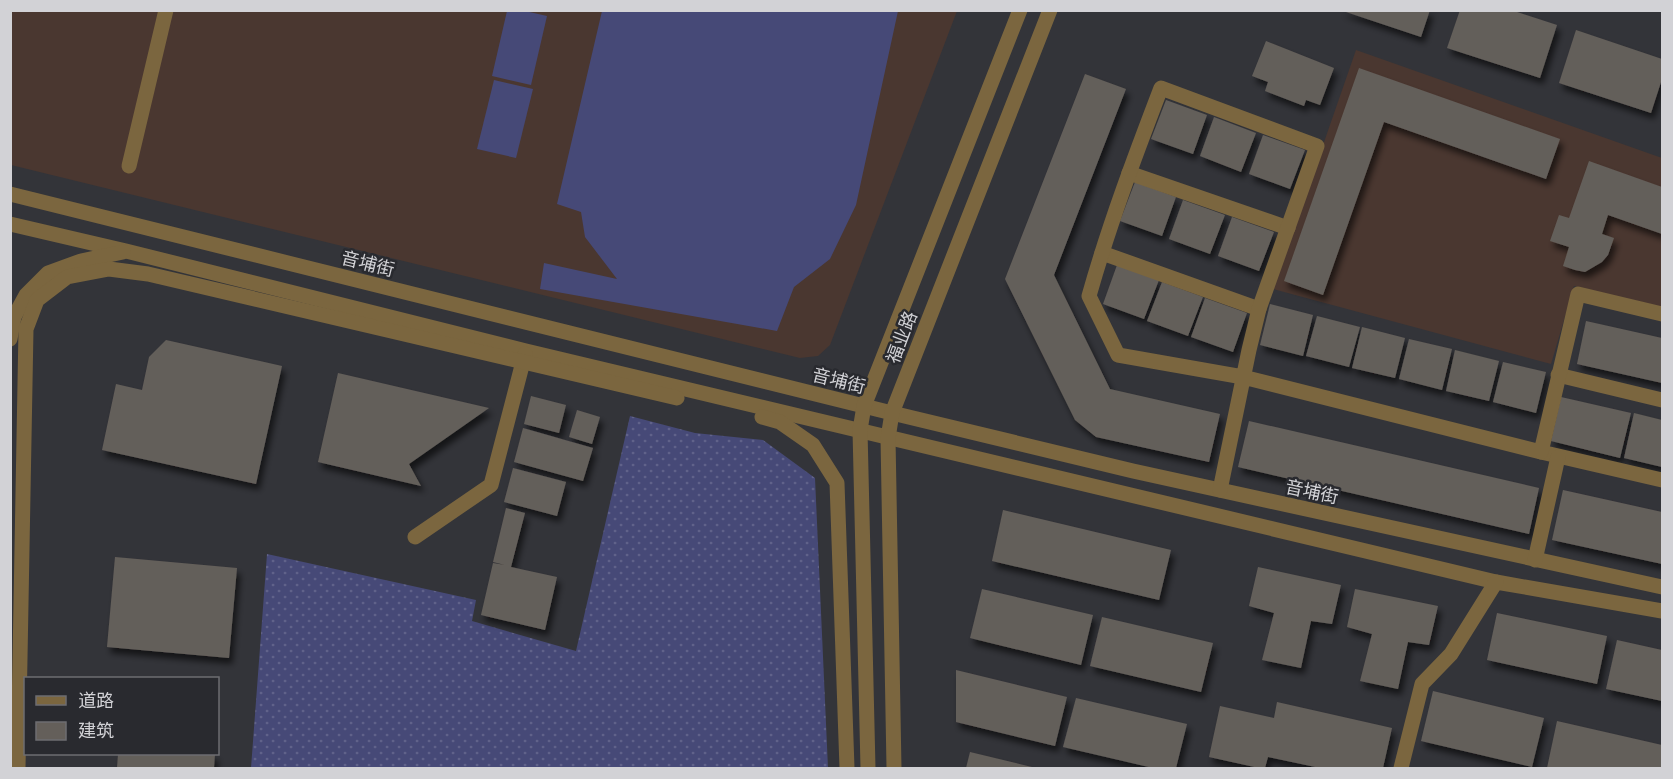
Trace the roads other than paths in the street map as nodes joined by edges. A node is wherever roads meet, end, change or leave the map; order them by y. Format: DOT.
graph roads {
  1 [pos="166,10"];
  2 [pos="1020,10"];
  3 [pos="1050,10"];
  4 [pos="129,166"];
  5 [pos="1128,173"];
  6 [pos="10,195"];
  7 [pos="10,224"];
  8 [pos="1288,228"];
  9 [pos="126,251"];
  10 [pos="1102,253"];
  11 [pos="1259,309"];
  12 [pos="1662,315"];
  13 [pos="10,339"];
  14 [pos="525,356"];
  15 [pos="1558,375"];
  16 [pos="1243,377"];
  17 [pos="1662,400"];
  18 [pos="864,406"];
  19 [pos="892,413"];
  20 [pos="860,430"];
  21 [pos="888,438"];
  22 [pos="1541,452"];
  23 [pos="1558,457"];
  24 [pos="1662,480"];
  25 [pos="1220,490"];
  26 [pos="415,537"];
  27 [pos="1535,560"];
  28 [pos="1496,582"];
  29 [pos="1662,587"];
  30 [pos="1662,611"];
  31 [pos="18,768"];
  32 [pos="847,768"];
  33 [pos="868,768"];
  34 [pos="894,768"];
  35 [pos="1401,768"];
  1 -- 4 [label="street"];
  2 -- 18 [label="street, 福业路"];
  3 -- 19 [label="street, 福业路"];
  5 -- 8 [label="street"];
  5 -- 8 [label="street"];
  5 -- 10 [label="street"];
  6 -- 18 [label="street, 音埔街"];
  7 -- 9 [label="street"];
  8 -- 11 [label="street"];
  9 -- 13 [label="street"];
  9 -- 14 [label="street"];
  10 -- 11 [label="street"];
  10 -- 16 [label="street"];
  11 -- 16 [label="street"];
  12 -- 15 [label="street"];
  14 -- 20 [label="street"];
  14 -- 26 [label="street"];
  14 -- 31 [label="street"];
  14 -- 32 [label="street"];
  15 -- 17 [label="street"];
  15 -- 22 [label="street"];
  16 -- 22 [label="street"];
  16 -- 25 [label="street"];
  18 -- 19 [label="street, 音埔街"];
  18 -- 20 [label="street, 福业路"];
  19 -- 21 [label="street, 福业路"];
  19 -- 25 [label="street, 音埔街"];
  20 -- 21 [label="street"];
  20 -- 33 [label="street, 福业路"];
  21 -- 28 [label="street"];
  21 -- 34 [label="street, 福业路"];
  22 -- 23 [label="street"];
  23 -- 24 [label="street"];
  23 -- 27 [label="street"];
  25 -- 27 [label="street, 音埔街"];
  27 -- 29 [label="street, 音埔街"];
  28 -- 30 [label="street"];
  28 -- 35 [label="street"];
}
